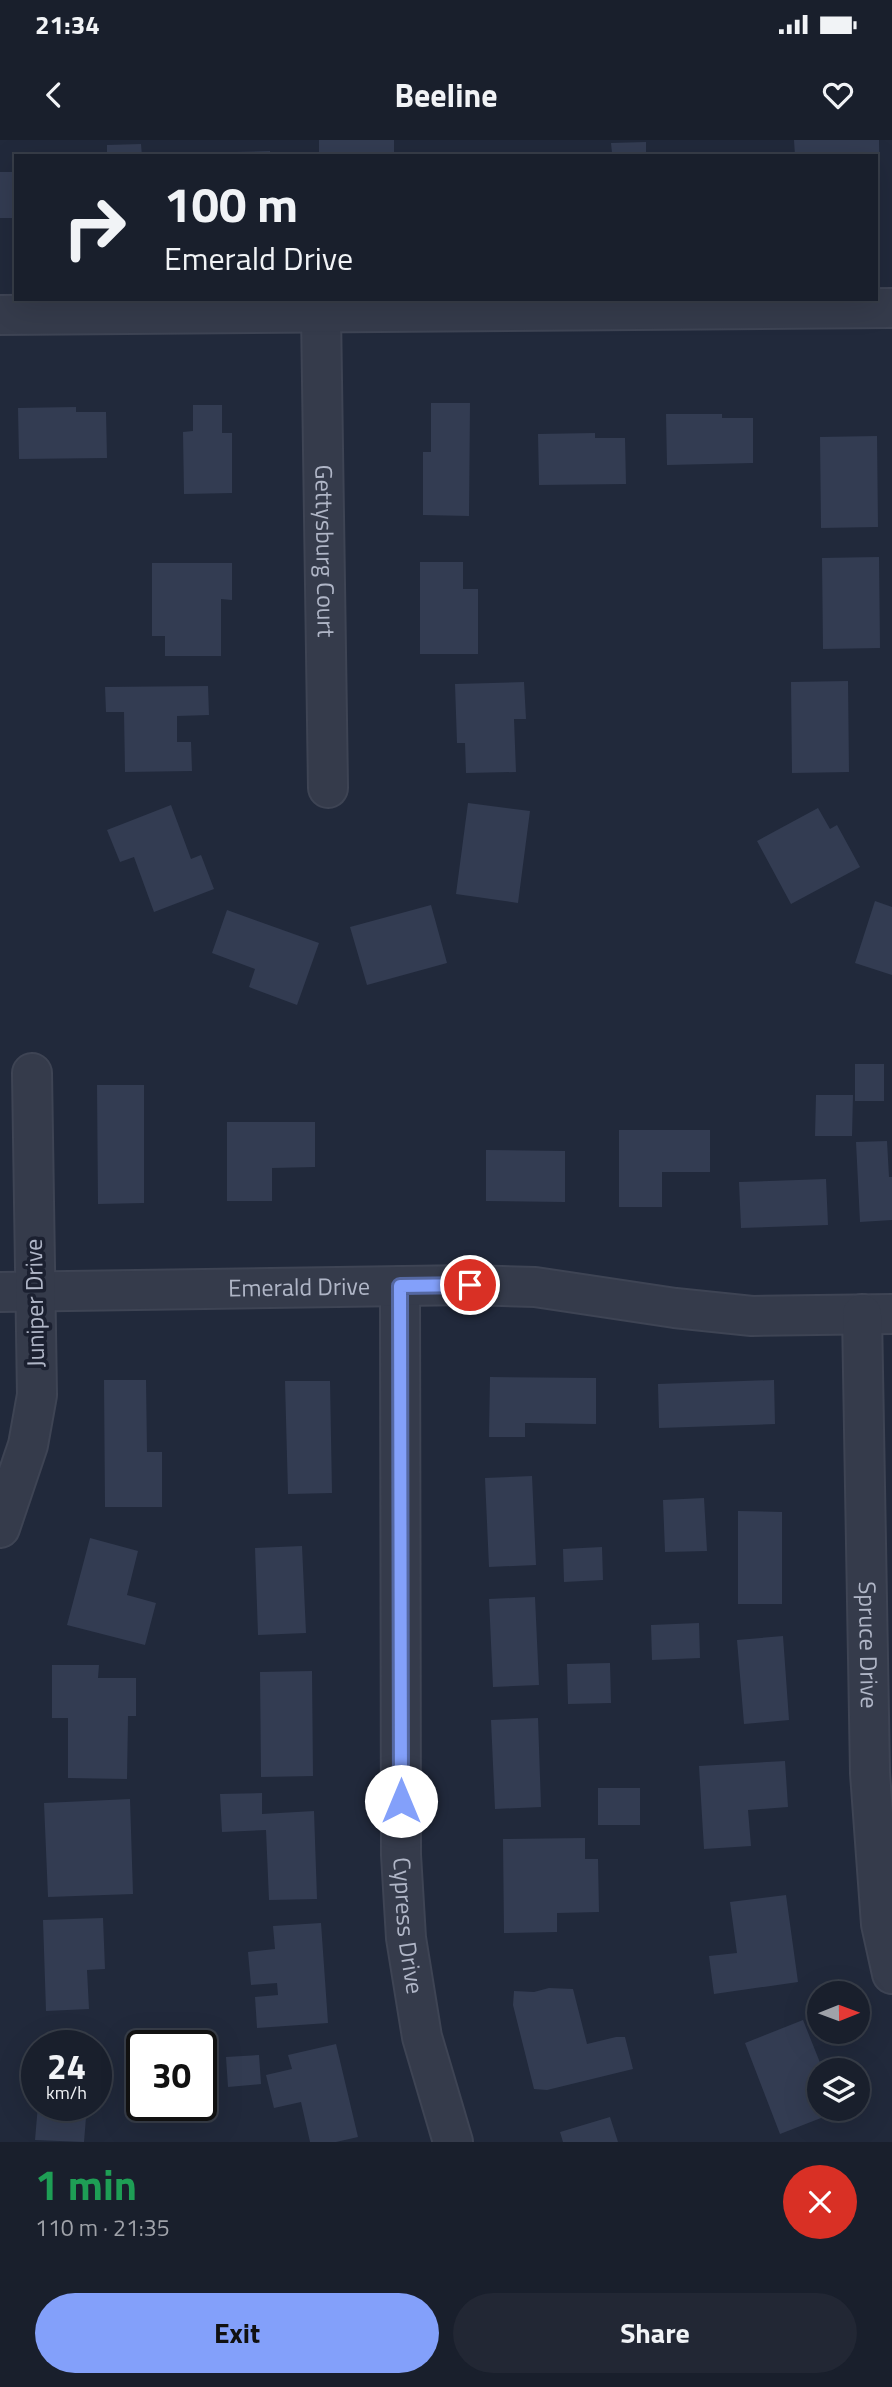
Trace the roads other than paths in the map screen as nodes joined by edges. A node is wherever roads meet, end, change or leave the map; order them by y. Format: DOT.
graph roads {
  1 [pos="892,308"];
  2 [pos="321,313"];
  3 [pos="0,314"];
  4 [pos="328,788"];
  5 [pos="32,1073"];
  6 [pos="400,1286"];
  7 [pos="17,1292"];
  8 [pos="877,1314"];
  9 [pos="0,1528"];
  10 [pos="892,1974"];
  11 [pos="453,2142"];
  1 -- 2 [label="street"];
  2 -- 3 [label="street"];
  2 -- 4 [label="street, Gettysburg Court"];
  5 -- 7 [label="street, Juniper Drive"];
  6 -- 7 [label="street, Emerald Drive"];
  6 -- 8 [label="street, Emerald Drive"];
  6 -- 11 [label="street, Cypress Drive"];
  7 -- 9 [label="street, Juniper Drive"];
  8 -- 10 [label="street, Spruce Drive"];
}
